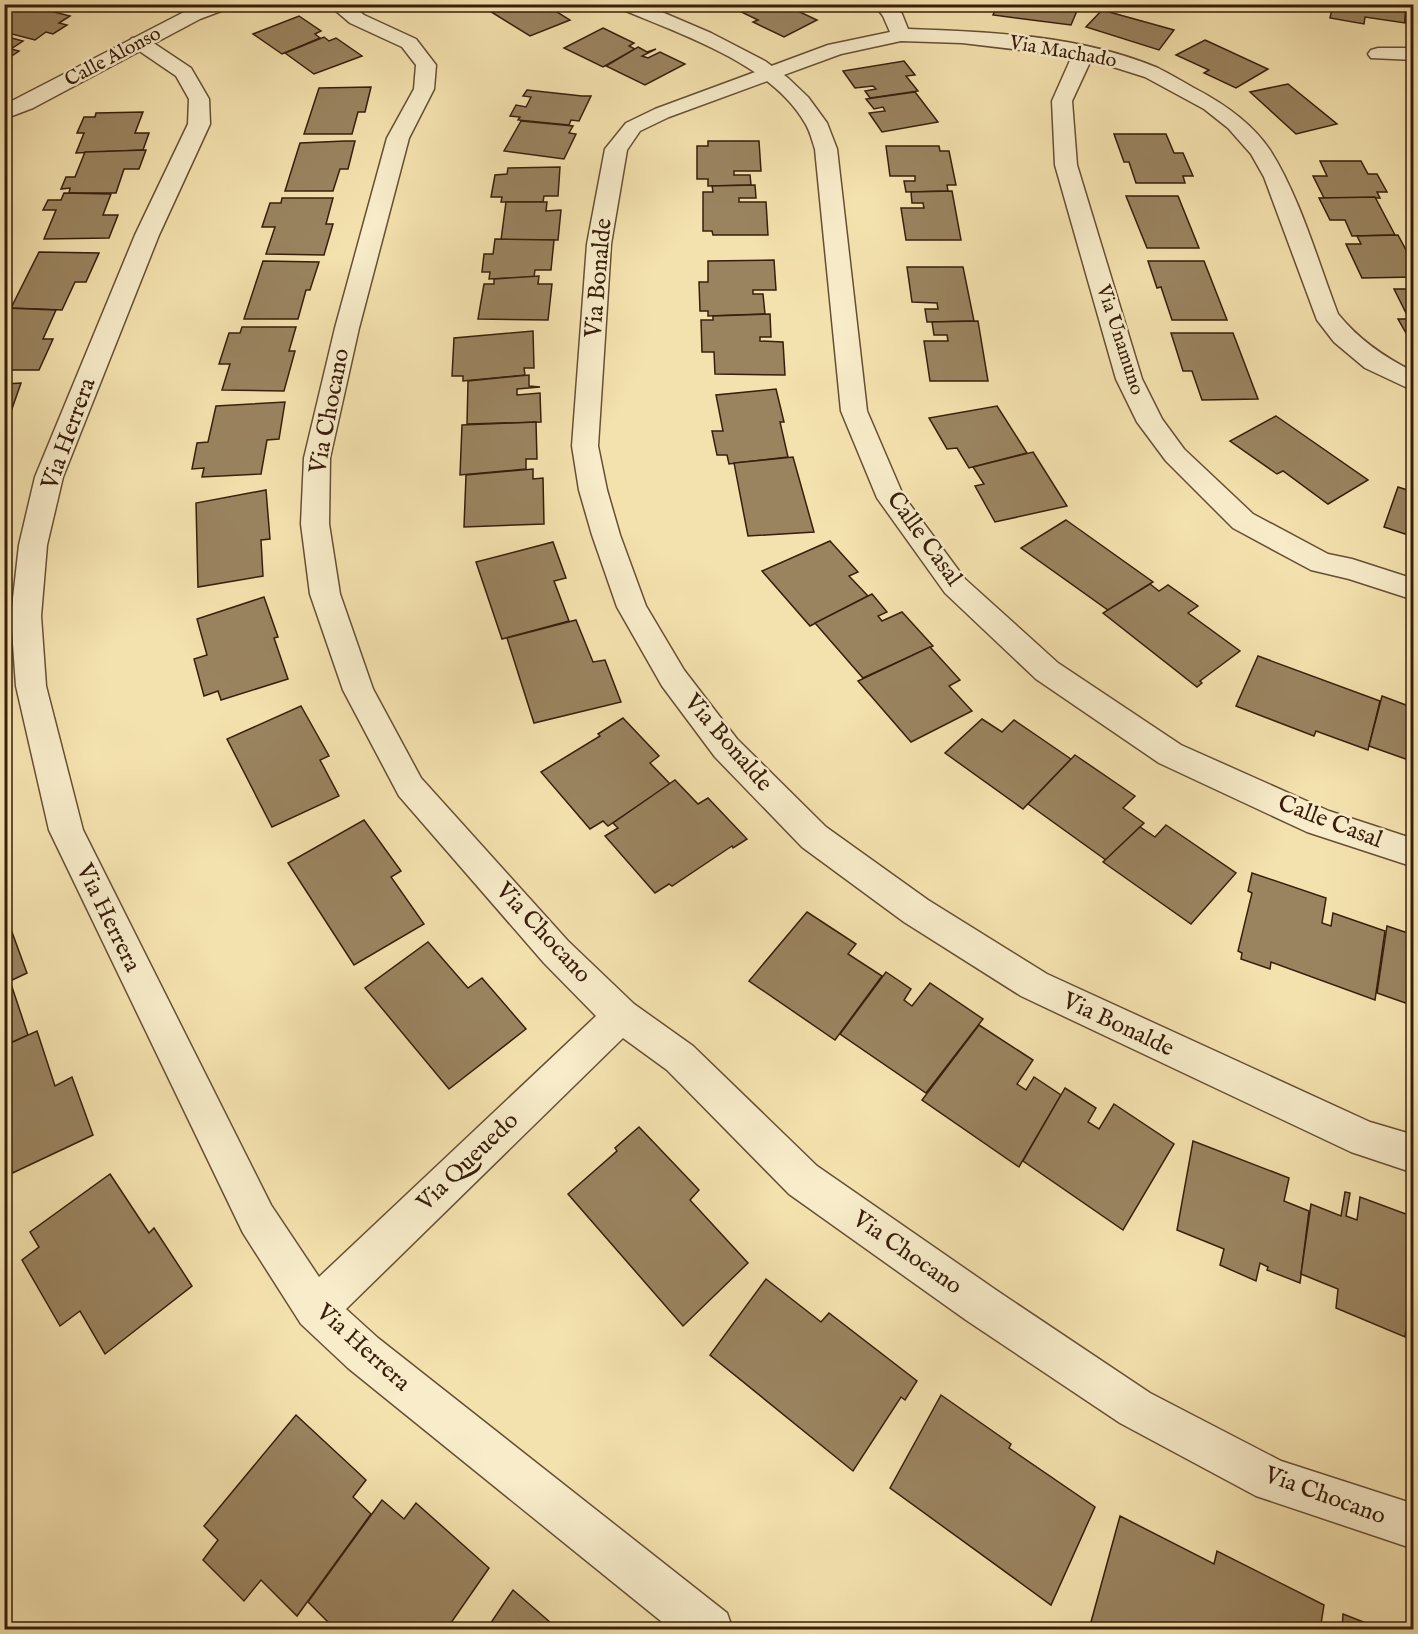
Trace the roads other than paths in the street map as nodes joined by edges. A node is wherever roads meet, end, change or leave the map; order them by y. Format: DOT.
graph roads {
  1 [pos="222,4"];
  2 [pos="337,4"];
  3 [pos="627,4"];
  4 [pos="884,4"];
  5 [pos="901,35"];
  6 [pos="139,42"];
  7 [pos="1084,52"];
  8 [pos="1378,54"];
  9 [pos="1413,54"];
  10 [pos="770,74"];
  11 [pos="4,113"];
  12 [pos="1413,383"];
  13 [pos="1413,590"];
  14 [pos="1413,853"];
  15 [pos="621,1016"];
  16 [pos="1413,1154"];
  17 [pos="316,1309"];
  18 [pos="1413,1527"];
  19 [pos="710,1629"];
  1 -- 6 [label="street, Calle Alonso"];
  2 -- 15 [label="street, Via Chocano"];
  3 -- 10 [label="street, Calle Casal"];
  4 -- 5 [label="street"];
  5 -- 7 [label="street, Via Machado"];
  5 -- 10 [label="street, Via Machado"];
  6 -- 11 [label="street, Calle Alonso"];
  6 -- 17 [label="street, Via Herrera"];
  7 -- 12 [label="street, Via Machado"];
  7 -- 13 [label="street, Via Unamuno"];
  8 -- 9 [label="street"];
  10 -- 14 [label="street, Calle Casal"];
  10 -- 16 [label="street, Via Bonalde"];
  15 -- 17 [label="street, Via Queuedo"];
  15 -- 18 [label="street, Via Chocano"];
  17 -- 19 [label="street, Via Herrera"];
}
